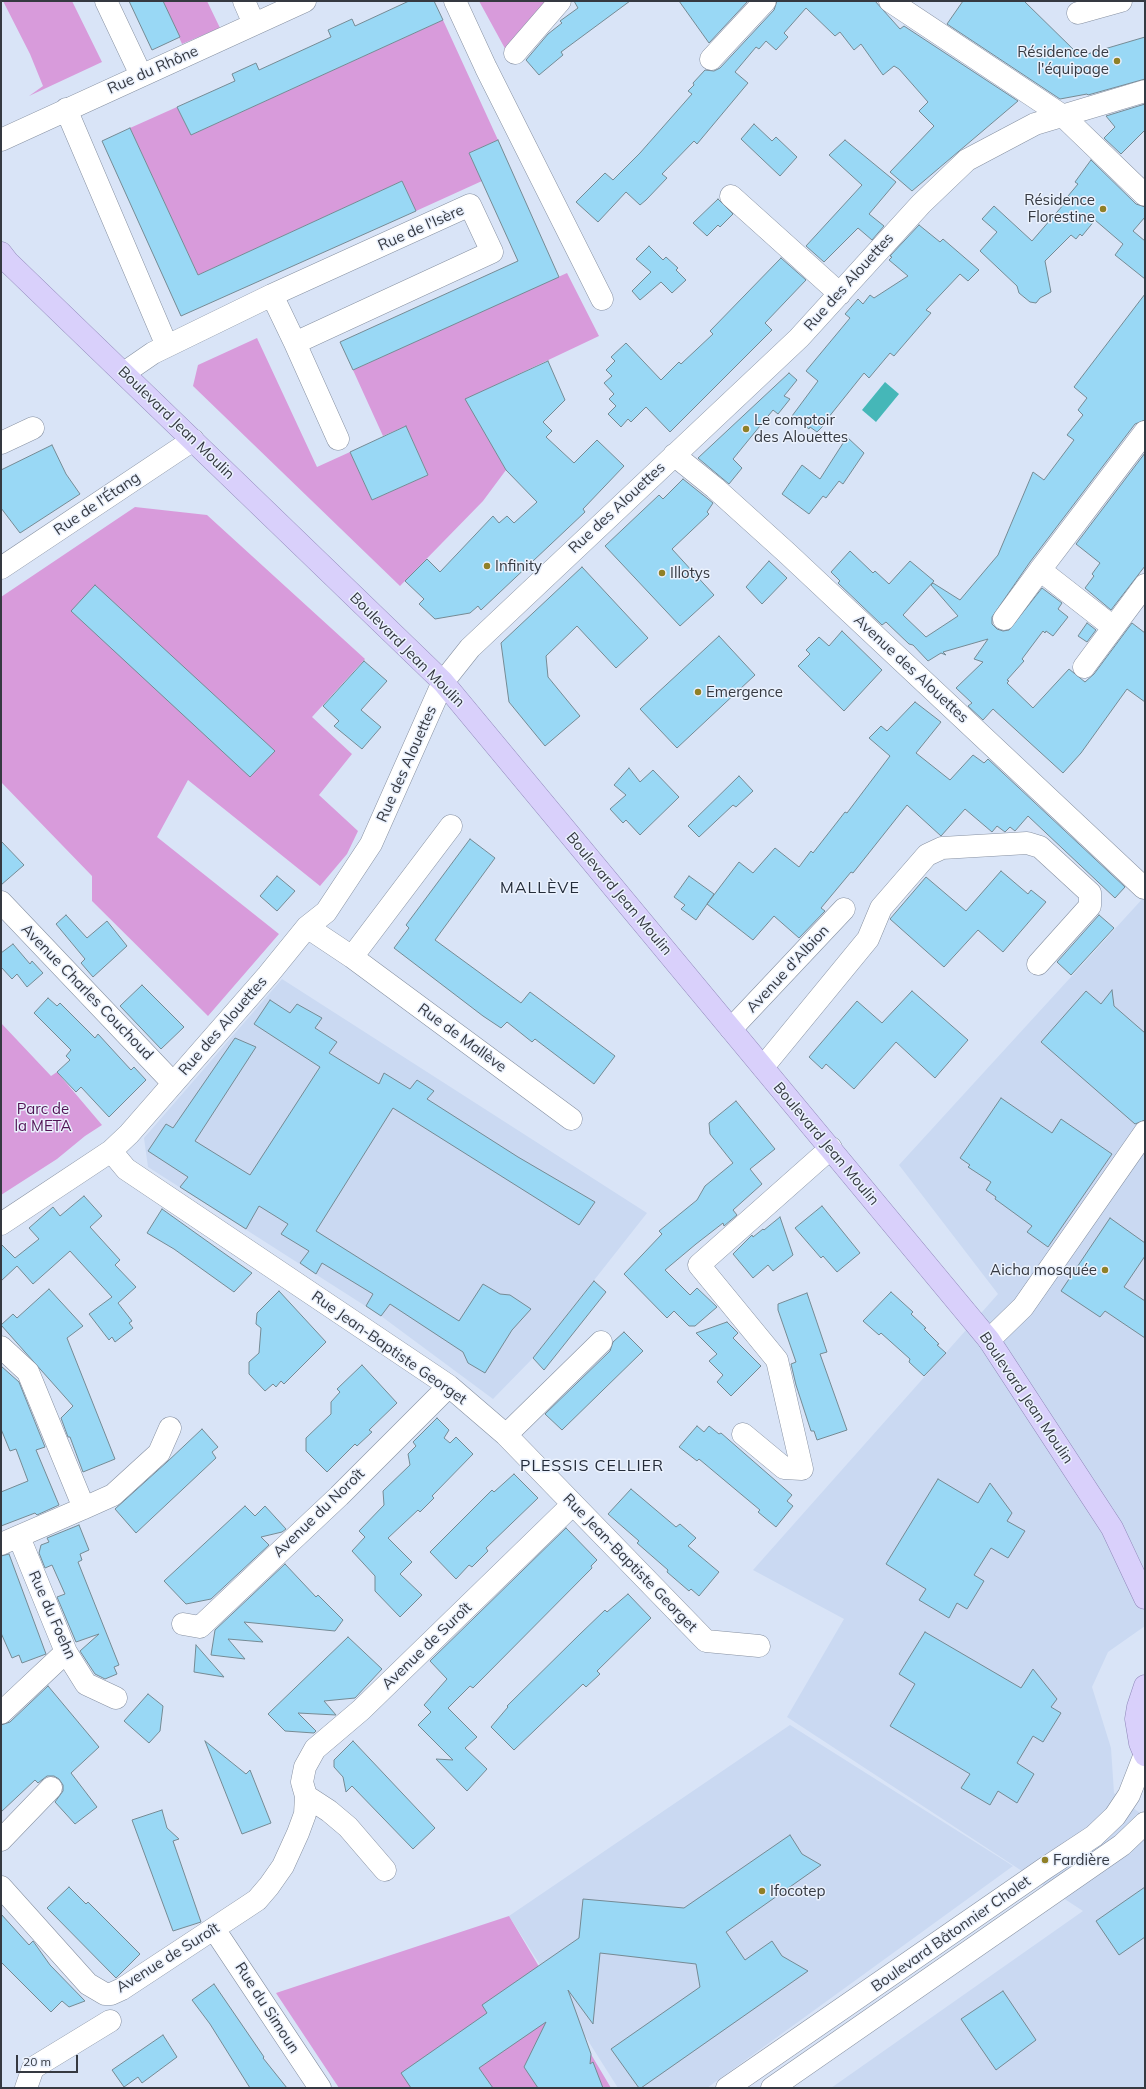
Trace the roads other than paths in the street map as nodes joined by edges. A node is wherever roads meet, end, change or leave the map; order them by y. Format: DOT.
graph roads {
  1 [pos="106,1"];
  2 [pos="244,1"];
  3 [pos="305,1"];
  4 [pos="455,1"];
  5 [pos="560,1"];
  6 [pos="765,1"];
  7 [pos="890,1"];
  8 [pos="1121,1"];
  9 [pos="1078,13"];
  10 [pos="254,24"];
  11 [pos="515,53"];
  12 [pos="712,59"];
  13 [pos="141,75"];
  14 [pos="1145,91"];
  15 [pos="66,109"];
  16 [pos="1063,116"];
  17 [pos="1,140"];
  18 [pos="1145,194"];
  19 [pos="731,196"];
  20 [pos="4,257"];
  21 [pos="840,294"];
  22 [pos="272,295"];
  23 [pos="602,300"];
  24 [pos="294,344"];
  25 [pos="167,346"];
  26 [pos="124,373"];
  27 [pos="32,428"];
  28 [pos="1145,432"];
  29 [pos="194,440"];
  30 [pos="338,440"];
  31 [pos="1,443"];
  32 [pos="674,455"];
  33 [pos="1,568"];
  34 [pos="1040,570"];
  35 [pos="1145,585"];
  36 [pos="1004,619"];
  37 [pos="1114,627"];
  38 [pos="1084,667"];
  39 [pos="442,682"];
  40 [pos="451,826"];
  41 [pos="1144,888"];
  42 [pos="1,902"];
  43 [pos="844,908"];
  44 [pos="307,927"];
  45 [pos="352,957"];
  46 [pos="1038,964"];
  47 [pos="731,1029"];
  48 [pos="763,1067"];
  49 [pos="173,1083"];
  50 [pos="571,1118"];
  51 [pos="1145,1132"];
  52 [pos="830,1148"];
  53 [pos="111,1151"];
  54 [pos="1,1224"];
  55 [pos="989,1340"];
  56 [pos="601,1342"];
  57 [pos="1,1347"];
  58 [pos="449,1386"];
  59 [pos="170,1428"];
  60 [pos="744,1434"];
  61 [pos="506,1436"];
  62 [pos="572,1505"];
  63 [pos="84,1508"];
  64 [pos="10,1540"];
  65 [pos="1145,1598"];
  66 [pos="183,1624"];
  67 [pos="759,1646"];
  68 [pos="66,1652"];
  69 [pos="1145,1686"];
  70 [pos="116,1698"];
  71 [pos="1,1713"];
  72 [pos="1145,1754"];
  73 [pos="51,1788"];
  74 [pos="306,1796"];
  75 [pos="1145,1823"];
  76 [pos="1,1840"];
  77 [pos="385,1870"];
  78 [pos="1,1887"];
  79 [pos="214,1929"];
  80 [pos="110,2021"];
  81 [pos="26,2088"];
  82 [pos="320,2088"];
  83 [pos="727,2088"];
  84 [pos="772,2088"];
  1 -- 13 [label="street"];
  2 -- 10 [label="street"];
  3 -- 10 [label="street, Rue du Rhône"];
  4 -- 23 [label="street"];
  5 -- 11 [label="street"];
  6 -- 12 [label="street"];
  7 -- 16 [label="street"];
  8 -- 9 [label="street"];
  10 -- 13 [label="street, Rue du Rhône"];
  13 -- 15 [label="street, Rue du Rhône"];
  14 -- 16 [label="street, Rue des Alouettes"];
  15 -- 17 [label="street, Rue du Rhône"];
  15 -- 25 [label="street"];
  16 -- 18 [label="street"];
  16 -- 21 [label="street, Rue des Alouettes"];
  19 -- 21 [label="street"];
  20 -- 26 [label="main road, Boulevard Jean Moulin"];
  21 -- 32 [label="street, Rue des Alouettes"];
  22 -- 24 [label="street"];
  22 -- 24 [label="street, Rue de l'Isère"];
  22 -- 25 [label="street, Rue de l'Isère"];
  24 -- 30 [label="street"];
  25 -- 26 [label="street, Rue de l'Isère"];
  26 -- 29 [label="main road, Boulevard Jean Moulin"];
  27 -- 31 [label="street"];
  28 -- 34 [label="street"];
  29 -- 33 [label="street, Rue de l'Étang"];
  29 -- 39 [label="main road, Boulevard Jean Moulin"];
  32 -- 39 [label="street, Rue des Alouettes"];
  32 -- 41 [label="street, Avenue des Alouettes"];
  34 -- 36 [label="street"];
  34 -- 37 [label="street"];
  35 -- 37 [label="street"];
  37 -- 38 [label="street"];
  39 -- 44 [label="street, Rue des Alouettes"];
  39 -- 47 [label="main road, Boulevard Jean Moulin"];
  40 -- 45 [label="street"];
  42 -- 49 [label="street, Avenue Charles Couchoud"];
  43 -- 47 [label="street, Avenue d'Albion"];
  44 -- 45 [label="street, Rue de Mallève"];
  44 -- 49 [label="street, Rue des Alouettes"];
  45 -- 50 [label="street, Rue de Mallève"];
  46 -- 48 [label="street"];
  47 -- 48 [label="main road, Boulevard Jean Moulin"];
  48 -- 52 [label="main road, Boulevard Jean Moulin"];
  49 -- 53 [label="street, Rue des Alouettes"];
  51 -- 55 [label="street"];
  52 -- 55 [label="main road, Boulevard Jean Moulin"];
  52 -- 60 [label="street"];
  53 -- 54 [label="street, Rue des Alouettes"];
  53 -- 58 [label="street, Rue Jean-Baptiste Georget"];
  55 -- 65 [label="main road, Boulevard Jean Moulin"];
  56 -- 61 [label="street"];
  57 -- 63 [label="street"];
  58 -- 61 [label="street, Rue Jean-Baptiste Georget"];
  58 -- 66 [label="street, Avenue du Noroît"];
  59 -- 63 [label="street"];
  61 -- 62 [label="street, Rue Jean-Baptiste Georget"];
  62 -- 67 [label="street, Rue Jean-Baptiste Georget"];
  62 -- 74 [label="street, Avenue de Suroît"];
  63 -- 64 [label="street"];
  64 -- 68 [label="street, Rue du Foehn"];
  68 -- 70 [label="street, Rue du Foehn"];
  68 -- 71 [label="street"];
  69 -- 72 [label="main road"];
  72 -- 83 [label="street, Boulevard Bâtonnier Cholet"];
  73 -- 76 [label="street"];
  74 -- 77 [label="street"];
  74 -- 79 [label="street, Avenue de Suroît"];
  75 -- 84 [label="street, Boulevard Bâtonnier Cholet"];
  78 -- 79 [label="street, Avenue de Suroît"];
  79 -- 82 [label="street, Rue du Simoun"];
  80 -- 81 [label="street"];
}
